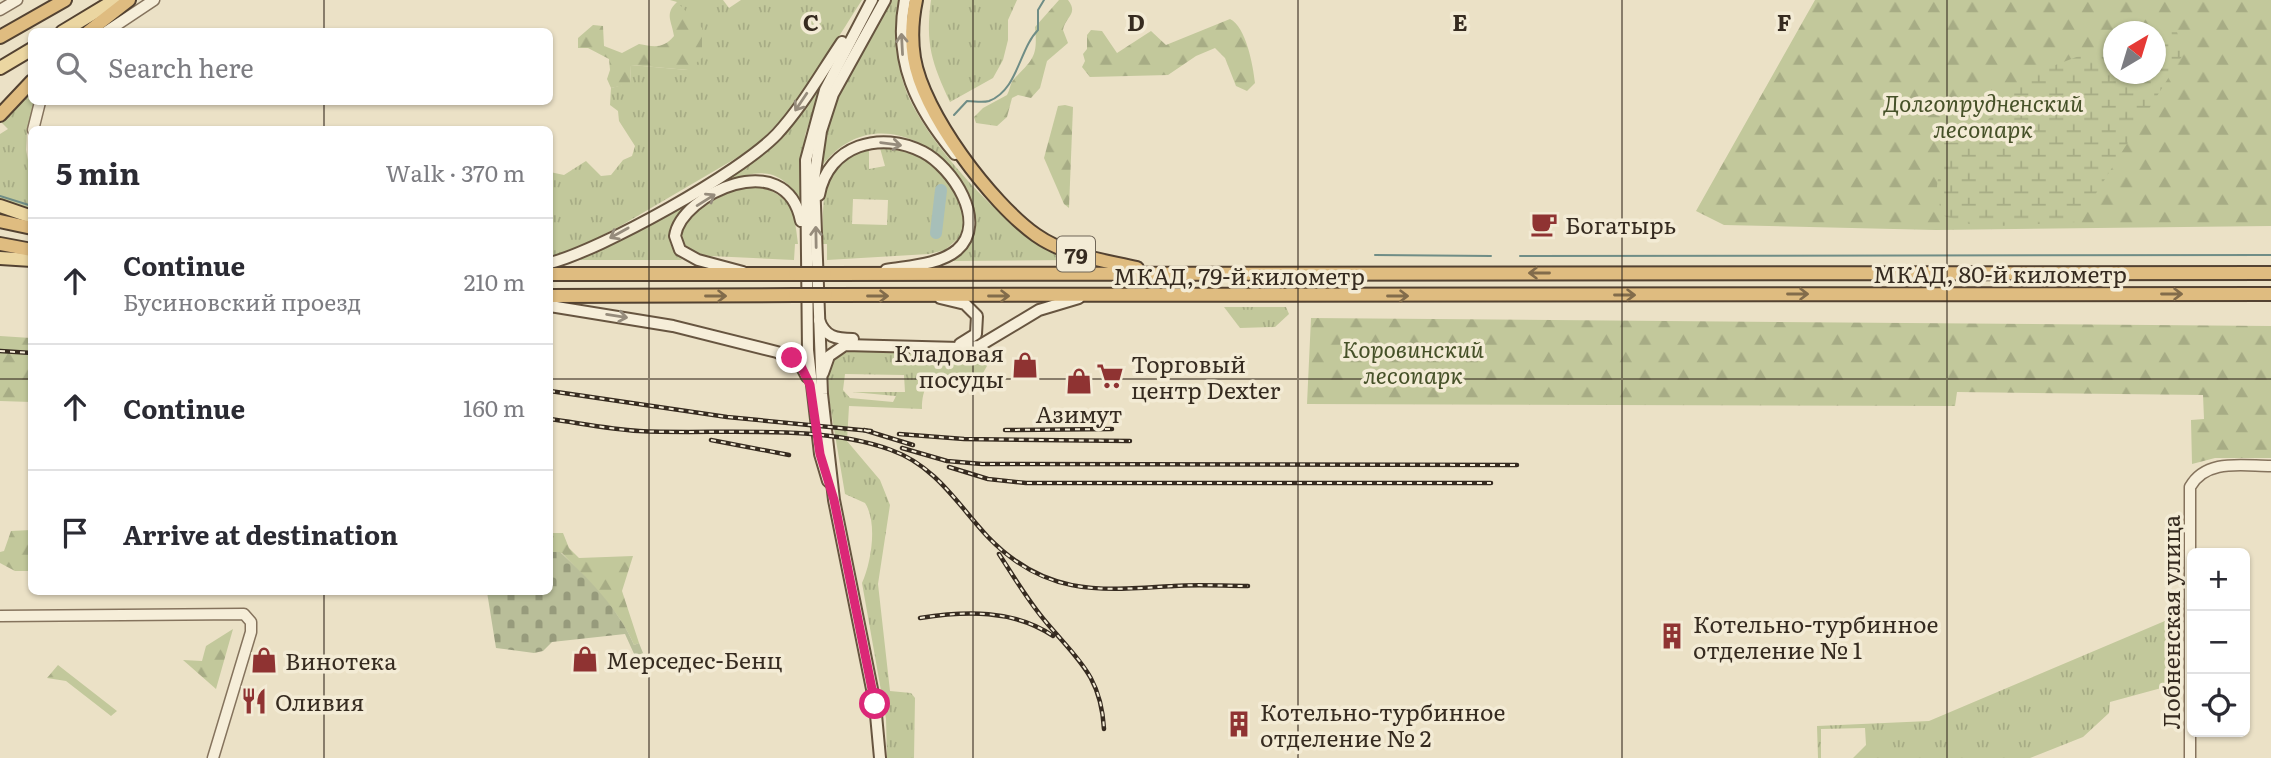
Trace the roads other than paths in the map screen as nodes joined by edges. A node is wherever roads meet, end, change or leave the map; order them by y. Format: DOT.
graph roads {
  1 [pos="17,0"];
  2 [pos="65,0"];
  3 [pos="115,0"];
  4 [pos="129,0"];
  5 [pos="154,0"];
  6 [pos="885,0"];
  7 [pos="905,0"];
  8 [pos="916,0"];
  9 [pos="870,3"];
  10 [pos="0,10"];
  11 [pos="69,28"];
  12 [pos="93,28"];
  13 [pos="112,28"];
  14 [pos="0,36"];
  15 [pos="28,52"];
  16 [pos="0,68"];
  17 [pos="28,85"];
  18 [pos="39,105"];
  19 [pos="0,115"];
  20 [pos="34,126"];
  21 [pos="985,183"];
  22 [pos="0,206"];
  23 [pos="816,211"];
  24 [pos="28,216"];
  25 [pos="0,221"];
  26 [pos="28,227"];
  27 [pos="0,244"];
  28 [pos="805,245"];
  29 [pos="28,249"];
  30 [pos="0,258"];
  31 [pos="28,260"];
  32 [pos="553,262"];
  33 [pos="1161,273"];
  34 [pos="1730,273"];
  35 [pos="2271,273"];
  36 [pos="553,274"];
  37 [pos="752,274"];
  38 [pos="866,274"];
  39 [pos="1730,294"];
  40 [pos="2271,294"];
  41 [pos="553,296"];
  42 [pos="931,296"];
  43 [pos="1088,296"];
  44 [pos="553,306"];
  45 [pos="817,312"];
  46 [pos="810,385"];
  47 [pos="822,394"];
  48 [pos="2271,466"];
  49 [pos="834,500"];
  50 [pos="0,616"];
  51 [pos="213,758"];
  52 [pos="880,758"];
  53 [pos="2190,758"];
  1 -- 10 [label="street"];
  2 -- 14 [label="highway"];
  3 -- 11 [label="main road"];
  4 -- 12 [label="highway"];
  5 -- 13 [label="street"];
  6 -- 23 [label="main road"];
  21 -- 7 [label="main road, one-way"];
  8 -- 21 [label="highway"];
  9 -- 28 [label="main road"];
  9 -- 32 [label="main road, one-way"];
  15 -- 16 [label="main road"];
  17 -- 19 [label="highway"];
  18 -- 20 [label="street"];
  21 -- 33 [label="highway, 79"];
  22 -- 24 [label="main road"];
  23 -- 38 [label="main road, one-way"];
  45 -- 23 [label="main road, one-way"];
  25 -- 26 [label="highway"];
  27 -- 29 [label="highway"];
  37 -- 28 [label="main road, one-way"];
  28 -- 46 [label="main road"];
  30 -- 31 [label="main road"];
  34 -- 33 [label="highway, МКАД, 79-й километр, one-way"];
  33 -- 38 [label="highway, МКАД, 79-й километр"];
  34 -- 35 [label="highway, МКАД, 80-й километр"];
  36 -- 37 [label="highway, МКАД, 79-й километр"];
  37 -- 38 [label="highway, МКАД, 79-й километр, bridge"];
  39 -- 40 [label="highway, МКАД, 80-й километр, one-way"];
  43 -- 39 [label="highway, МКАД, 79-й километр, one-way"];
  41 -- 42 [label="highway, МКАД, 79-й километр, one-way, bridge"];
  42 -- 43 [label="highway, МКАД, 79-й километр, one-way"];
  42 -- 45 [label="main road"];
  43 -- 47 [label="main road"];
  44 -- 46 [label="main road, one-way"];
  45 -- 47 [label="main road"];
  46 -- 49 [label="main road"];
  47 -- 49 [label="main road"];
  48 -- 53 [label="street, Лобненская улица"];
  49 -- 52 [label="main road"];
  50 -- 51 [label="street"];
}
